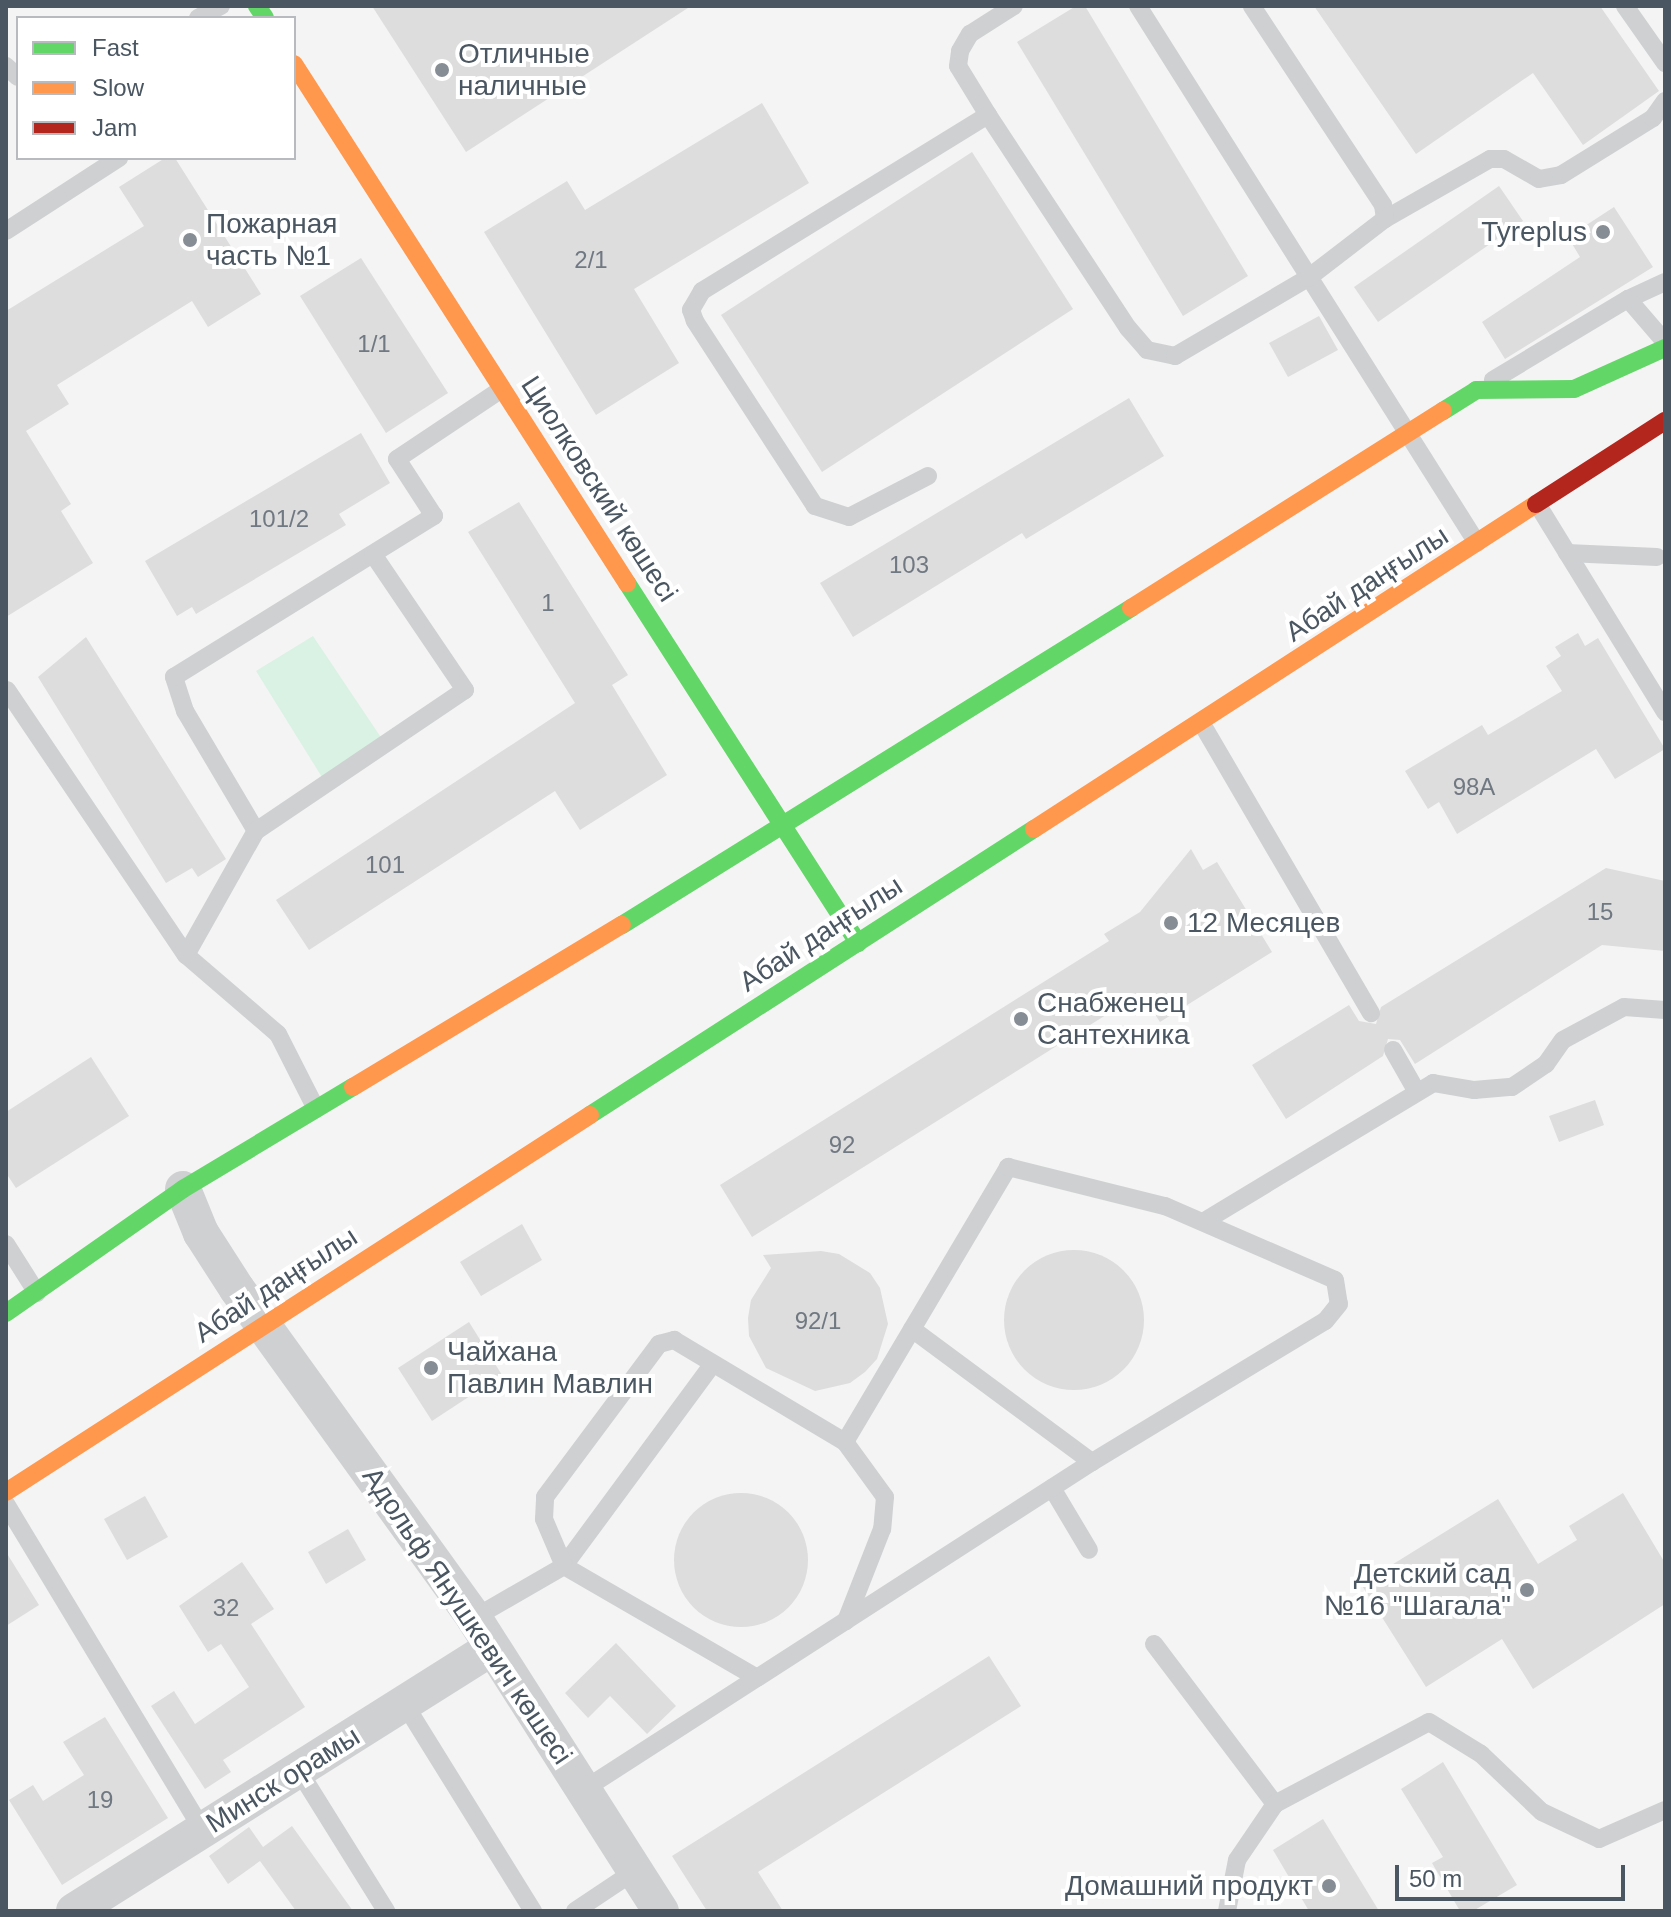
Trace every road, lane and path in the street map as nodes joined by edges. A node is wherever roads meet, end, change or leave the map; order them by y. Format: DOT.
graph roads {
  1 [pos="221,6"];
  2 [pos="1014,6"];
  3 [pos="1138,6"];
  4 [pos="1252,6"];
  5 [pos="1625,6"];
  6 [pos="202,16"];
  7 [pos="1665,63"];
  8 [pos="296,67"];
  9 [pos="1665,101"];
  10 [pos="988,115"];
  11 [pos="116,160"];
  12 [pos="1385,219"];
  13 [pos="6,231"];
  14 [pos="1308,278"];
  15 [pos="1665,282"];
  16 [pos="1628,299"];
  17 [pos="1665,345"];
  18 [pos="502,389"];
  19 [pos="1476,390"];
  20 [pos="1665,421"];
  21 [pos="1407,435"];
  22 [pos="928,476"];
  23 [pos="1539,507"];
  24 [pos="1479,546"];
  25 [pos="1567,553"];
  26 [pos="373,554"];
  27 [pos="1657,557"];
  28 [pos="7,690"];
  29 [pos="1665,712"];
  30 [pos="1202,724"];
  31 [pos="782,829"];
  32 [pos="256,831"];
  33 [pos="858,943"];
  34 [pos="186,955"];
  35 [pos="1665,1010"];
  36 [pos="1371,1013"];
  37 [pos="1393,1050"];
  38 [pos="1417,1092"];
  39 [pos="316,1109"];
  40 [pos="183,1189"];
  41 [pos="1203,1222"];
  42 [pos="6,1244"];
  43 [pos="37,1293"];
  44 [pos="6,1313"];
  45 [pos="267,1324"];
  46 [pos="912,1329"];
  47 [pos="712,1365"];
  48 [pos="845,1442"];
  49 [pos="1092,1462"];
  50 [pos="1052,1488"];
  51 [pos="6,1492"];
  52 [pos="6,1504"];
  53 [pos="1089,1550"];
  54 [pos="564,1566"];
  55 [pos="846,1621"];
  56 [pos="483,1633"];
  57 [pos="1154,1644"];
  58 [pos="757,1678"];
  59 [pos="404,1703"];
  60 [pos="299,1771"];
  61 [pos="583,1790"];
  62 [pos="1275,1804"];
  63 [pos="1665,1810"];
  64 [pos="203,1830"];
  65 [pos="635,1871"];
  66 [pos="115,1901"];
  67 [pos="74,1911"];
  68 [pos="386,1911"];
  69 [pos="533,1911"];
  70 [pos="575,1911"];
  71 [pos="661,1911"];
  72 [pos="1227,1911"];
  1 -- 6 [label="lane"];
  2 -- 10 [label="lane"];
  3 -- 14 [label="lane"];
  4 -- 12 [label="lane"];
  5 -- 7 [label="lane"];
  8 -- 18 [label="street, Циолковский көшесі"];
  9 -- 12 [label="lane"];
  10 -- 14 [label="lane"];
  10 -- 22 [label="lane"];
  11 -- 13 [label="lane"];
  12 -- 14 [label="lane"];
  14 -- 21 [label="lane"];
  15 -- 16 [label="lane"];
  16 -- 17 [label="lane"];
  16 -- 19 [label="lane"];
  17 -- 19 [label="street"];
  18 -- 26 [label="lane"];
  18 -- 31 [label="street, Циолковский көшесі"];
  19 -- 21 [label="street"];
  20 -- 23 [label="street, Абай даңғылы"];
  21 -- 24 [label="lane"];
  21 -- 31 [label="street"];
  23 -- 24 [label="street, Абай даңғылы"];
  23 -- 25 [label="lane"];
  24 -- 30 [label="street, Абай даңғылы"];
  25 -- 27 [label="lane"];
  25 -- 29 [label="lane"];
  26 -- 32 [label="lane"];
  26 -- 32 [label="lane"];
  28 -- 34 [label="lane"];
  30 -- 33 [label="street, Абай даңғылы"];
  30 -- 36 [label="lane"];
  31 -- 33 [label="street, Циолковский көшесі"];
  31 -- 39 [label="street"];
  32 -- 34 [label="lane"];
  33 -- 45 [label="street, Абай даңғылы"];
  34 -- 39 [label="lane"];
  35 -- 38 [label="lane"];
  37 -- 38 [label="lane"];
  38 -- 41 [label="lane"];
  39 -- 40 [label="street"];
  40 -- 43 [label="street"];
  40 -- 45 [label="street, Адольф Янушкевич көшесі"];
  41 -- 46 [label="lane"];
  41 -- 49 [label="lane"];
  42 -- 43 [label="lane"];
  43 -- 44 [label="street"];
  45 -- 51 [label="street, Абай даңғылы"];
  45 -- 56 [label="street, Адольф Янушкевич көшесі"];
  46 -- 48 [label="lane"];
  46 -- 49 [label="lane"];
  47 -- 48 [label="lane"];
  47 -- 54 [label="lane"];
  47 -- 54 [label="lane"];
  48 -- 55 [label="lane"];
  49 -- 50 [label="lane"];
  50 -- 53 [label="lane"];
  50 -- 55 [label="lane"];
  52 -- 64 [label="lane"];
  54 -- 56 [label="lane"];
  54 -- 58 [label="lane"];
  55 -- 58 [label="lane"];
  56 -- 59 [label="street, Минск орамы"];
  56 -- 61 [label="street, Адольф Янушкевич көшесі"];
  57 -- 62 [label="lane"];
  58 -- 61 [label="lane"];
  59 -- 60 [label="street, Минск орамы"];
  59 -- 69 [label="lane"];
  60 -- 64 [label="street, Минск орамы"];
  60 -- 68 [label="lane"];
  61 -- 65 [label="street, Адольф Янушкевич көшесі"];
  62 -- 63 [label="lane"];
  62 -- 72 [label="lane"];
  64 -- 66 [label="street, Минск орамы"];
  65 -- 70 [label="lane"];
  65 -- 71 [label="street, Адольф Янушкевич көшесі"];
  66 -- 67 [label="street, Минск орамы"];
}
